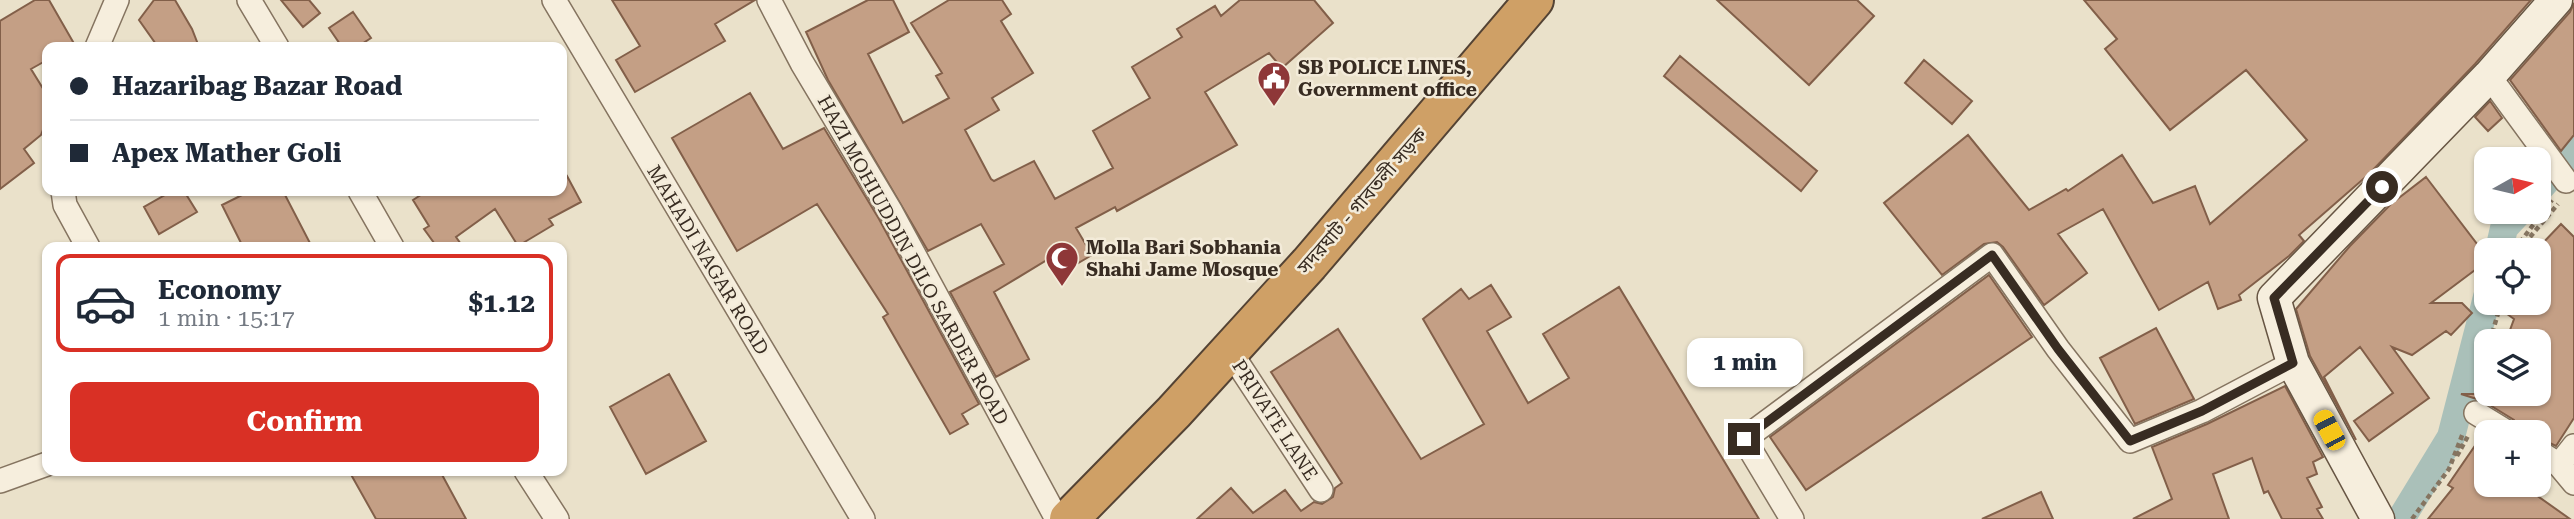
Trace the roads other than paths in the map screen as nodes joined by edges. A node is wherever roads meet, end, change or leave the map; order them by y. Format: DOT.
graph roads {
  1 [pos="117,0"];
  2 [pos="250,0"];
  3 [pos="554,0"];
  4 [pos="769,0"];
  5 [pos="1534,0"];
  6 [pos="2556,0"];
  7 [pos="99,42"];
  8 [pos="274,42"];
  9 [pos="2489,76"];
  10 [pos="2562,192"];
  11 [pos="64,196"];
  12 [pos="363,196"];
  13 [pos="85,242"];
  14 [pos="389,242"];
  15 [pos="1229,350"];
  16 [pos="2293,363"];
  17 [pos="2472,412"];
  18 [pos="2486,420"];
  19 [pos="2574,446"];
  20 [pos="2551,458"];
  21 [pos="2551,461"];
  22 [pos="42,466"];
  23 [pos="529,476"];
  24 [pos="0,481"];
  25 [pos="2574,483"];
  26 [pos="1321,490"];
  27 [pos="557,519"];
  28 [pos="863,519"];
  29 [pos="1057,519"];
  30 [pos="1069,519"];
  31 [pos="1792,519"];
  32 [pos="2378,519"];
  1 -- 7 [label="street"];
  2 -- 8 [label="street"];
  3 -- 28 [label="street, MAHADI NAGAR ROAD"];
  4 -- 29 [label="street, HAZI MOHIUDDIN DILO SARDER ROAD"];
  5 -- 15 [label="highway, সদরঘাট - গাবতলী সড়ক"];
  6 -- 9 [label="street"];
  9 -- 10 [label="street"];
  9 -- 16 [label="street"];
  11 -- 13 [label="street"];
  12 -- 14 [label="street"];
  15 -- 26 [label="street, PRIVATE LANE"];
  15 -- 30 [label="highway, সদরঘাট - গাবতলী সড়ক"];
  16 -- 31 [label="street"];
  16 -- 32 [label="street"];
  17 -- 18 [label="street"];
  19 -- 20 [label="street"];
  21 -- 25 [label="street"];
  22 -- 24 [label="street"];
  23 -- 27 [label="street"];
}
